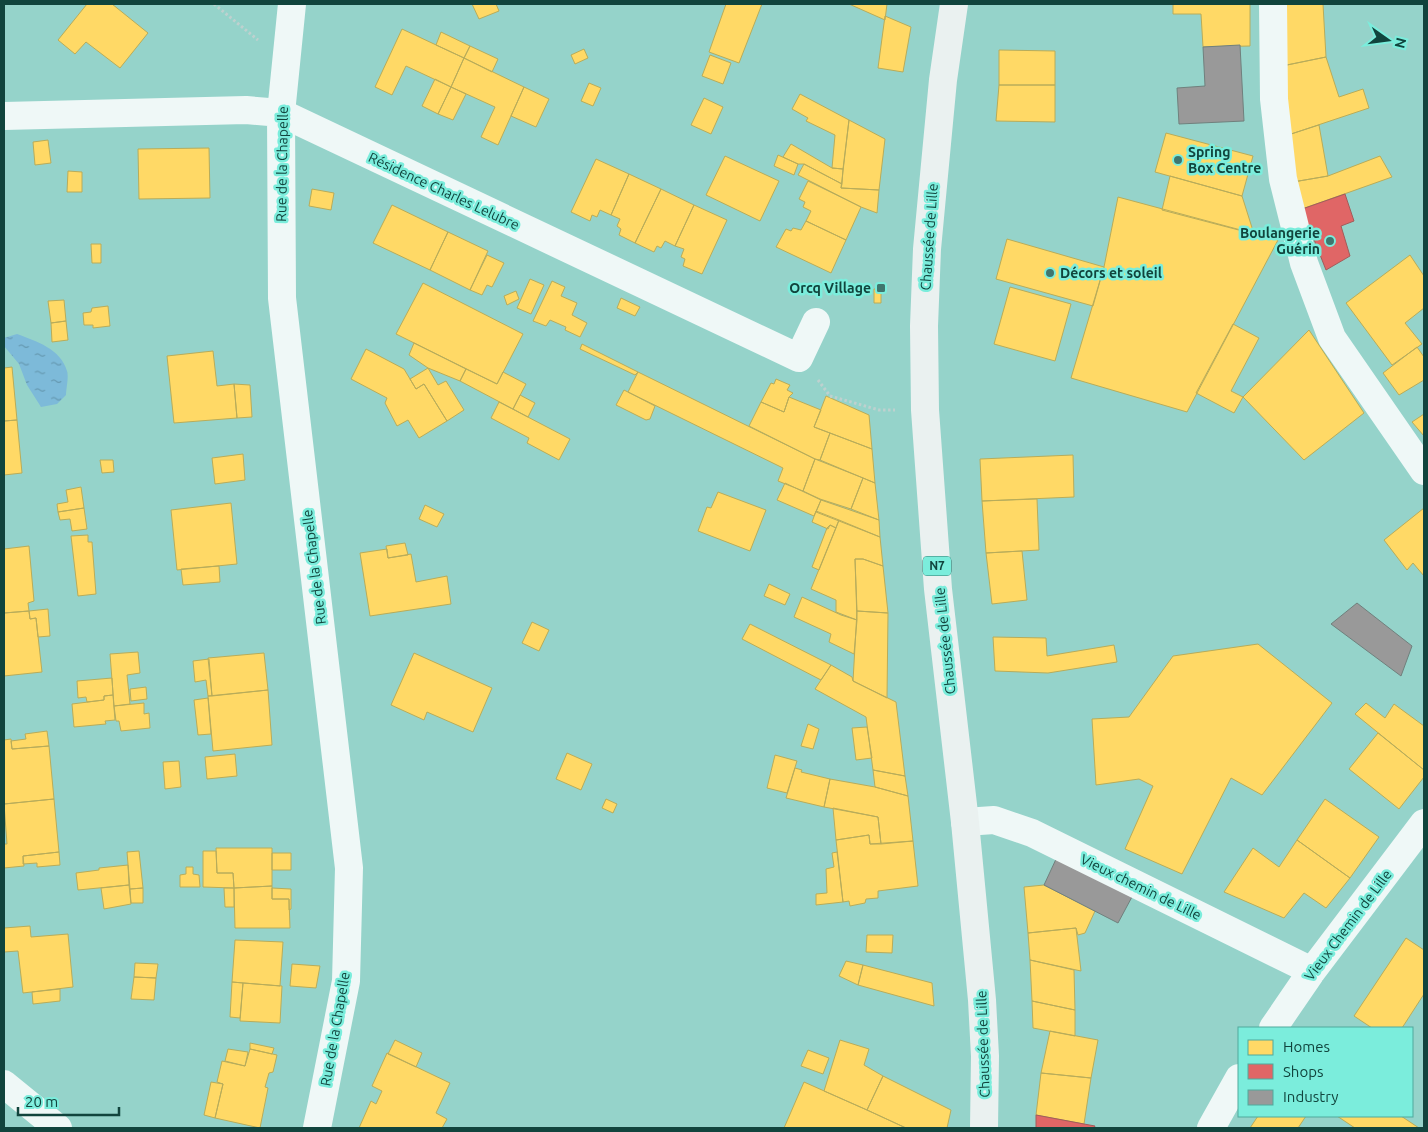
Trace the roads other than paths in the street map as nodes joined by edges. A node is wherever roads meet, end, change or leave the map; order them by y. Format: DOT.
graph roads {
  1 [pos="292,4"];
  2 [pos="954,4"];
  3 [pos="1273,4"];
  4 [pos="4,95"];
  5 [pos="281,114"];
  6 [pos="17,116"];
  7 [pos="816,322"];
  8 [pos="1424,471"];
  9 [pos="965,822"];
  10 [pos="1424,823"];
  11 [pos="1312,971"];
  12 [pos="1274,1027"];
  13 [pos="1238,1080"];
  14 [pos="4,1084"];
  15 [pos="58,1128"];
  16 [pos="317,1128"];
  17 [pos="984,1128"];
  18 [pos="1211,1128"];
  1 -- 5 [label="street, Rue de la Chapelle"];
  2 -- 9 [label="main road, Chaussée de Lille / N7"];
  3 -- 8 [label="street"];
  4 -- 6 [label="street, Résidence Charles Lelubre"];
  5 -- 6 [label="street, Résidence Charles Lelubre"];
  5 -- 7 [label="street, Résidence Charles Lelubre"];
  5 -- 16 [label="street, Rue de la Chapelle"];
  9 -- 11 [label="street, Vieux chemin de Lille"];
  9 -- 17 [label="main road, Chaussée de Lille / N7"];
  10 -- 11 [label="street, Vieux Chemin de Lille"];
  11 -- 12 [label="street, Vieux Chemin de Lille"];
  13 -- 18 [label="street"];
  14 -- 15 [label="street"];
}
